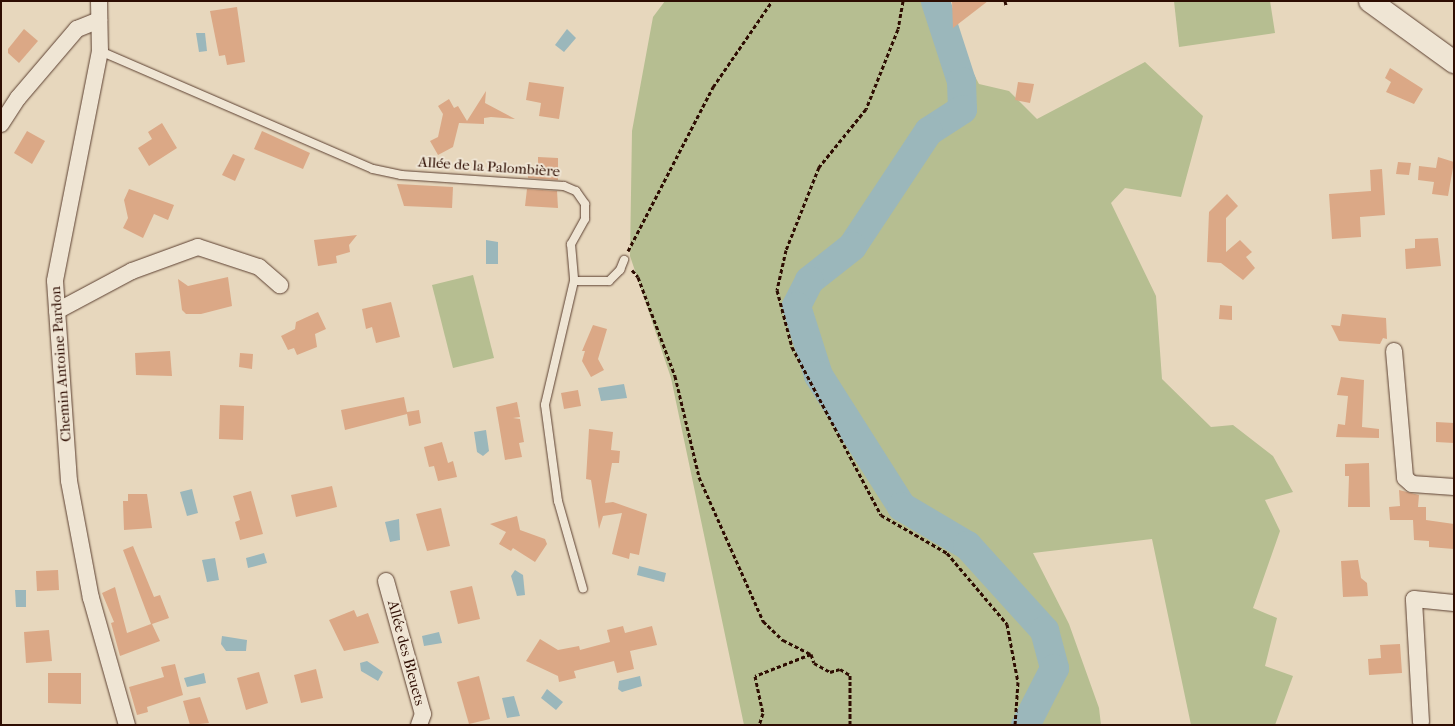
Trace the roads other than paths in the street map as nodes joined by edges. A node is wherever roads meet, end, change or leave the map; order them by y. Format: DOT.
graph roads {
  1 [pos="99,1"];
  2 [pos="1370,1"];
  3 [pos="99,20"];
  4 [pos="100,51"];
  5 [pos="1454,62"];
  6 [pos="1,124"];
  7 [pos="624,260"];
  8 [pos="574,281"];
  9 [pos="280,285"];
  10 [pos="57,311"];
  11 [pos="1394,351"];
  12 [pos="1454,488"];
  13 [pos="386,581"];
  14 [pos="583,589"];
  15 [pos="1454,603"];
  16 [pos="1421,722"];
  17 [pos="127,725"];
  18 [pos="419,725"];
  1 -- 3 [label="street, Chemin Antoine Pardon"];
  2 -- 5 [label="main road"];
  3 -- 4 [label="street, Chemin Antoine Pardon"];
  3 -- 6 [label="street"];
  4 -- 8 [label="lane, Allée de la Palombière"];
  4 -- 10 [label="street, Chemin Antoine Pardon"];
  7 -- 8 [label="lane"];
  8 -- 14 [label="lane, Allée de la Palombière"];
  9 -- 10 [label="street"];
  10 -- 17 [label="street, Chemin Antoine Pardon"];
  11 -- 12 [label="street"];
  13 -- 18 [label="street, Allée des Bleuets"];
  15 -- 16 [label="street"];
}
